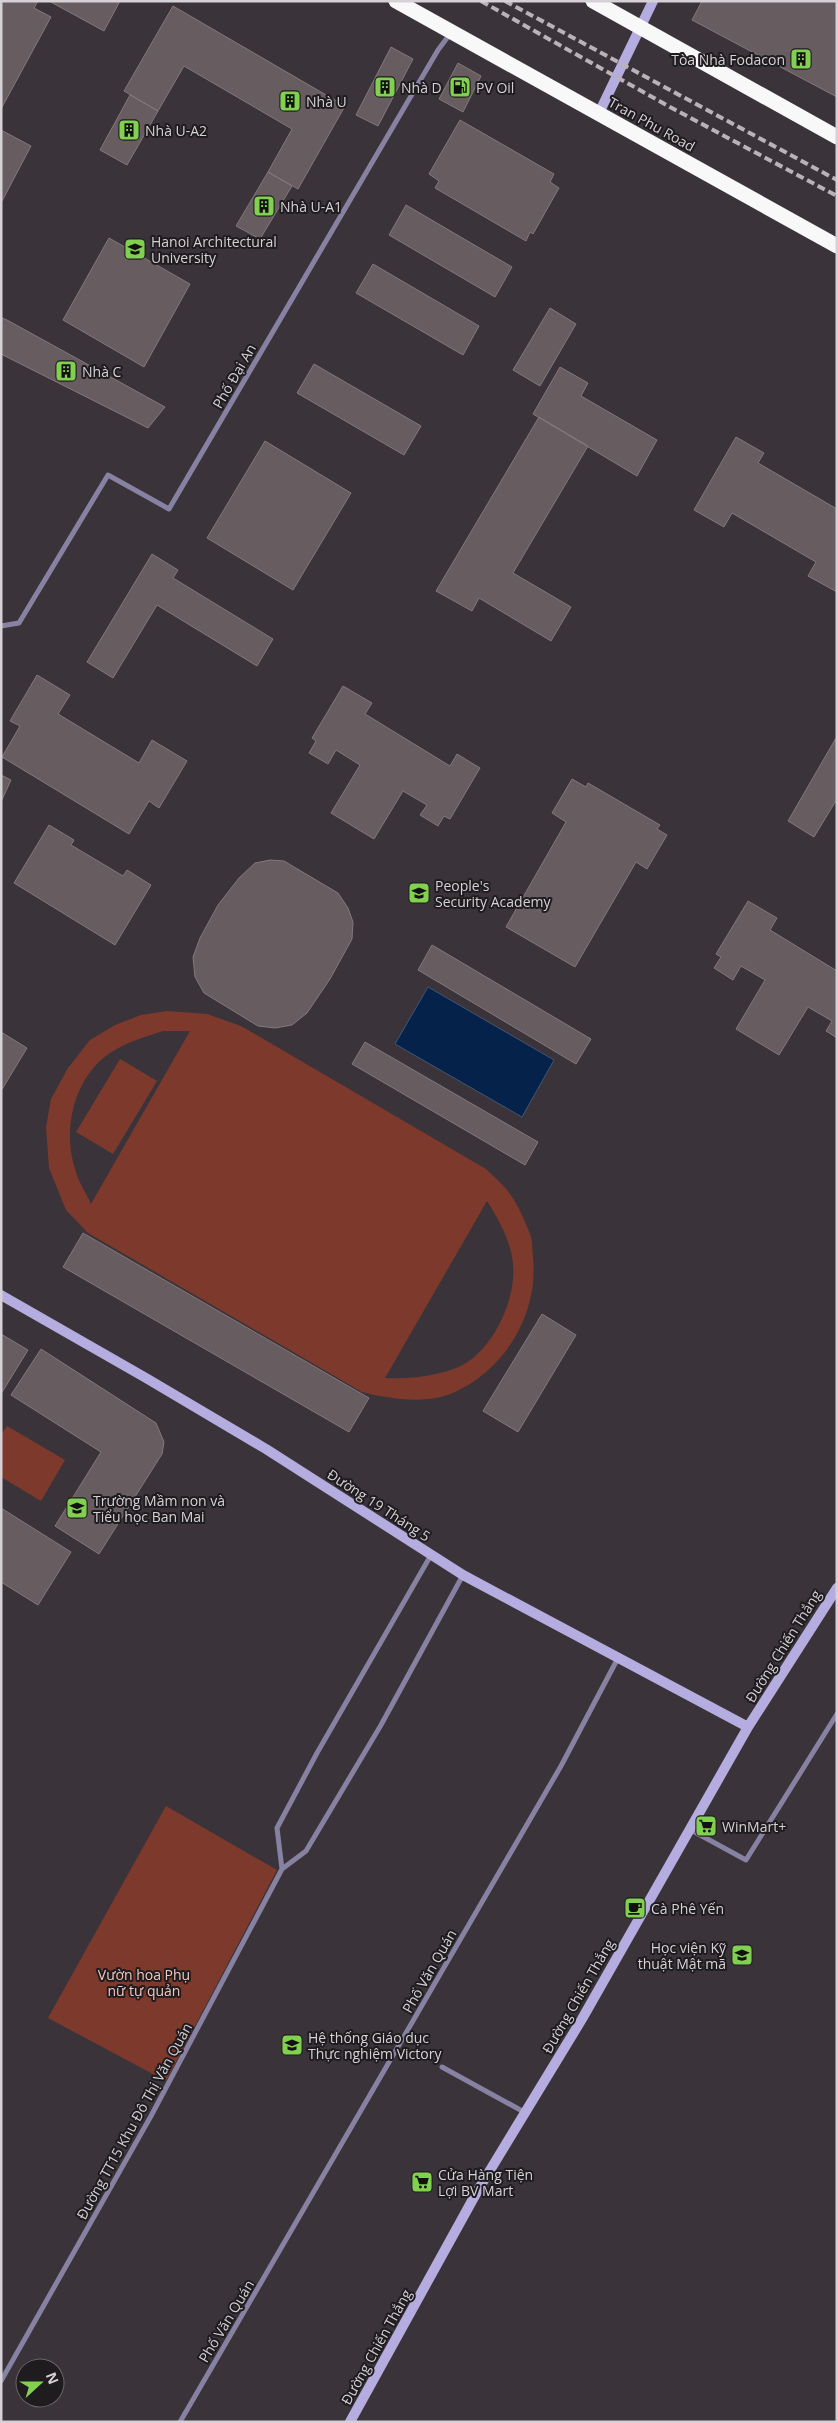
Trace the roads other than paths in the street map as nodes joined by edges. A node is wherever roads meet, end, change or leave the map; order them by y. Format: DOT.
graph roads {
  1 [pos="396,1"];
  2 [pos="593,1"];
  3 [pos="653,1"];
  4 [pos="640,28"];
  5 [pos="452,31"];
  6 [pos="599,113"];
  7 [pos="837,138"];
  8 [pos="837,246"];
  9 [pos="1,626"];
  10 [pos="1,1295"];
  11 [pos="431,1555"];
  12 [pos="463,1575"];
  13 [pos="837,1588"];
  14 [pos="618,1658"];
  15 [pos="837,1714"];
  16 [pos="748,1727"];
  17 [pos="691,1830"];
  18 [pos="282,1869"];
  19 [pos="442,2067"];
  20 [pos="524,2112"];
  21 [pos="1,2381"];
  22 [pos="180,2422"];
  23 [pos="350,2422"];
  1 -- 5 [label="highway, Tran Phu Road"];
  2 -- 4 [label="highway"];
  3 -- 4 [label="street"];
  4 -- 6 [label="street"];
  4 -- 7 [label="highway"];
  5 -- 6 [label="highway, Tran Phu Road"];
  5 -- 9 [label="street, Phố Đại An"];
  6 -- 8 [label="highway, Tran Phu Road"];
  10 -- 11 [label="street, Đường 19 Tháng 5"];
  11 -- 12 [label="street, Đường 19 Tháng 5"];
  11 -- 18 [label="street"];
  12 -- 14 [label="street, Đường 19 Tháng 5"];
  12 -- 18 [label="street"];
  13 -- 16 [label="street, Đường Chiến Thắng"];
  14 -- 16 [label="street, Đường 19 Tháng 5"];
  14 -- 22 [label="street, Phố Văn Quán"];
  15 -- 17 [label="street"];
  16 -- 17 [label="street, Đường Chiến Thắng"];
  17 -- 20 [label="street, Đường Chiến Thắng"];
  18 -- 21 [label="street, Đường TT15 Khu Đô Thị Văn Quán"];
  19 -- 20 [label="street"];
  20 -- 23 [label="street, Đường Chiến Thắng"];
}
